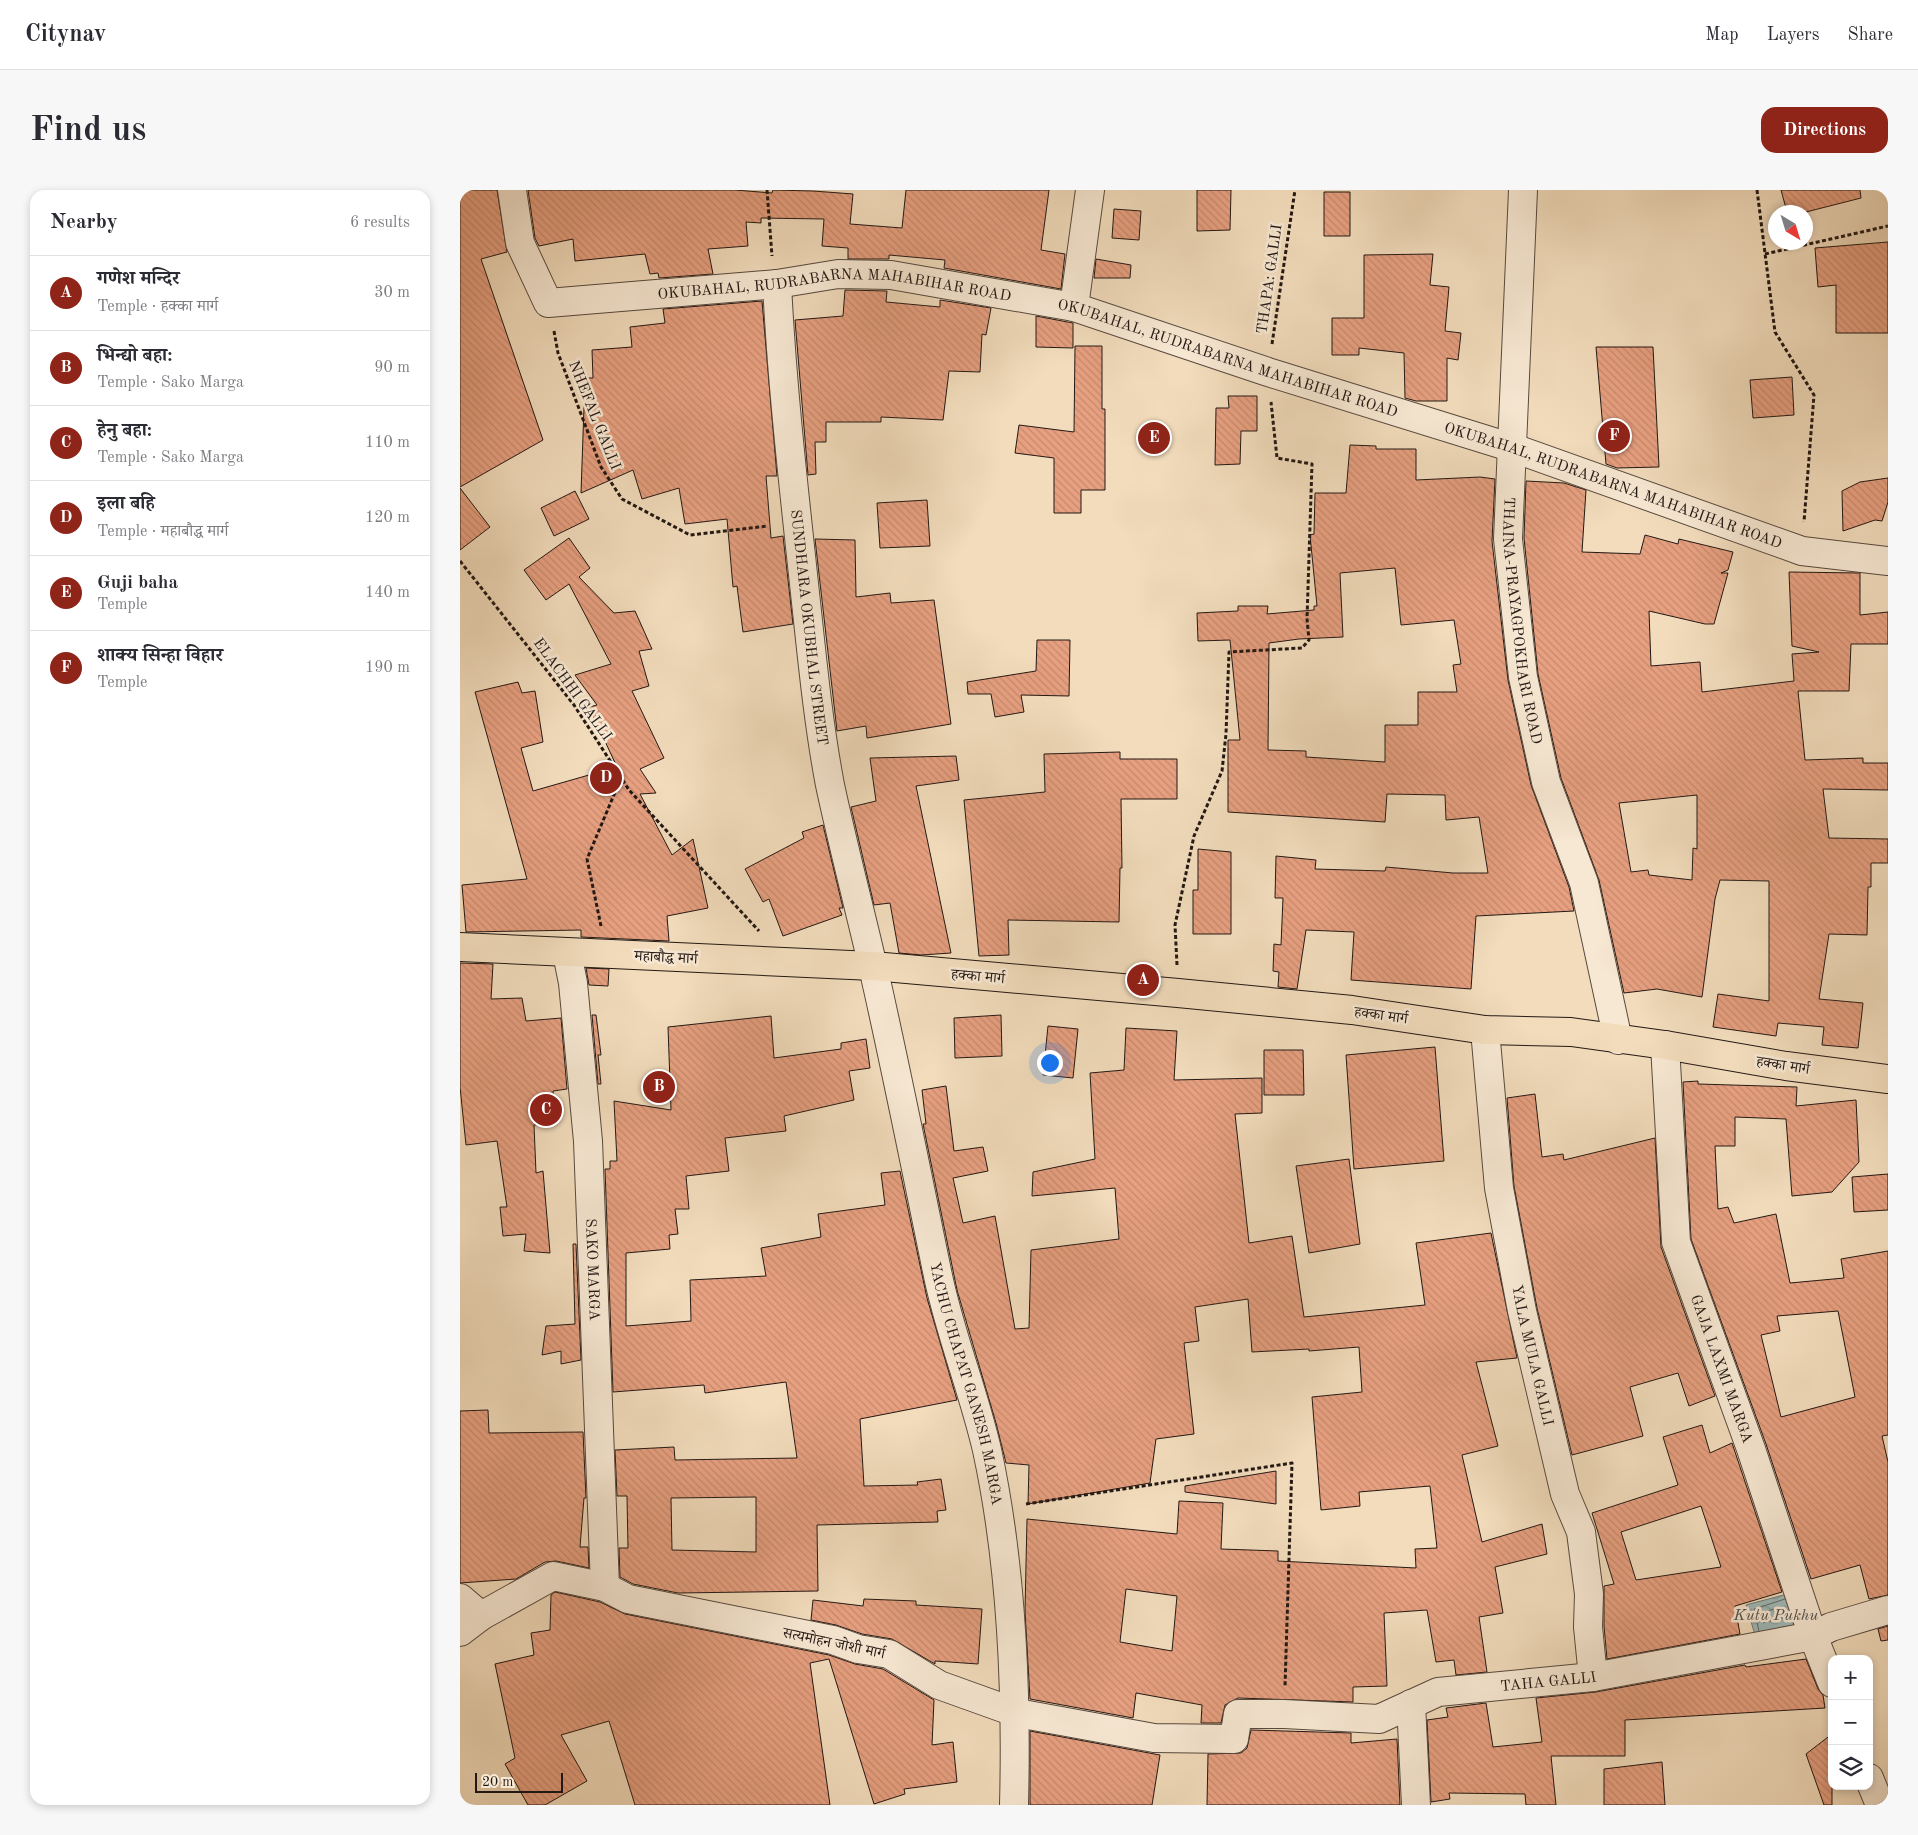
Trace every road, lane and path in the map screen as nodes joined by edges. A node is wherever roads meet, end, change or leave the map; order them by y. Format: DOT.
graph roads {
  1 [pos="512,190"];
  2 [pos="767,190"];
  3 [pos="1090,190"];
  4 [pos="1295,190"];
  5 [pos="1524,190"];
  6 [pos="1756,190"];
  7 [pos="1888,226"];
  8 [pos="1765,254"];
  9 [pos="777,284"];
  10 [pos="548,303"];
  11 [pos="1074,307"];
  12 [pos="1268,372"];
  13 [pos="1512,448"];
  14 [pos="797,523"];
  15 [pos="1802,551"];
  16 [pos="460,561"];
  17 [pos="1888,561"];
  18 [pos="621,778"];
  19 [pos="460,948"];
  20 [pos="567,953"];
  21 [pos="596,954"];
  22 [pos="788,963"];
  23 [pos="873,966"];
  24 [pos="1178,993"];
  25 [pos="1485,1030"];
  26 [pos="1618,1040"];
  27 [pos="1666,1045"];
  28 [pos="1888,1079"];
  29 [pos="999,1508"];
  30 [pos="605,1587"];
  31 [pos="460,1598"];
  32 [pos="1888,1610"];
  33 [pos="471,1624"];
  34 [pos="1813,1636"];
  35 [pos="1828,1673"];
  36 [pos="1593,1677"];
  37 [pos="1411,1704"];
  38 [pos="1017,1713"];
  39 [pos="1284,1714"];
  40 [pos="1873,1788"];
  41 [pos="1014,1805"];
  42 [pos="1416,1805"];
  43 [pos="1880,1805"];
  1 -- 10 [label="street"];
  2 -- 9 [label="path"];
  3 -- 11 [label="street"];
  4 -- 12 [label="path, THAPA: GALLI"];
  5 -- 13 [label="street, THAINA-PRAYAGPOKHARI ROAD"];
  6 -- 8 [label="path"];
  7 -- 8 [label="path"];
  8 -- 15 [label="path"];
  9 -- 10 [label="street, OKUBAHAL, RUDRABARNA MAHABIHAR ROAD"];
  9 -- 11 [label="street, OKUBAHAL, RUDRABARNA MAHABIHAR ROAD"];
  9 -- 14 [label="street, SUNDHARA OKUBHAL STREET"];
  10 -- 14 [label="path, NHEFAL GALLI"];
  11 -- 12 [label="street, OKUBAHAL, RUDRABARNA MAHABIHAR ROAD"];
  12 -- 13 [label="street, OKUBAHAL, RUDRABARNA MAHABIHAR ROAD"];
  12 -- 24 [label="path, THAPA: GALLI"];
  13 -- 15 [label="street, OKUBAHAL, RUDRABARNA MAHABIHAR ROAD"];
  13 -- 26 [label="street, THAINA-PRAYAGPOKHARI ROAD"];
  14 -- 23 [label="street, SUNDHARA OKUBHAL STREET"];
  15 -- 17 [label="street, OKUBAHAL, RUDRABARNA MAHABIHAR ROAD"];
  16 -- 18 [label="path, ELACHHI GALLI"];
  18 -- 21 [label="path"];
  18 -- 22 [label="path, ELACHHI GALLI"];
  19 -- 20 [label="main road, महाबौद्ध मार्ग"];
  20 -- 21 [label="main road, महाबौद्ध मार्ग"];
  20 -- 30 [label="street, SAKO MARGA"];
  21 -- 22 [label="main road, महाबौद्ध मार्ग"];
  22 -- 23 [label="main road, महाबौद्ध मार्ग"];
  23 -- 24 [label="main road, हक्का मार्ग"];
  23 -- 29 [label="street, YACHU CHAPAT GANESH MARGA"];
  24 -- 25 [label="main road, हक्का मार्ग"];
  25 -- 26 [label="main road, हक्का मार्ग"];
  25 -- 36 [label="street, YALA MULA GALLI"];
  26 -- 27 [label="main road, हक्का मार्ग"];
  27 -- 28 [label="main road, हक्का मार्ग"];
  27 -- 34 [label="street, GAJA LAXMI MARGA"];
  29 -- 38 [label="street, YACHU CHAPAT GANESH MARGA"];
  29 -- 39 [label="path"];
  30 -- 33 [label="street, सत्यमोहन जोशी मार्ग"];
  30 -- 38 [label="street, सत्यमोहन जोशी मार्ग"];
  31 -- 33 [label="street"];
  32 -- 34 [label="street, TAHA GALLI"];
  34 -- 35 [label="street, GAJA LAXMI MARGA"];
  34 -- 36 [label="street, TAHA GALLI"];
  36 -- 37 [label="street, TAHA GALLI"];
  37 -- 39 [label="street, TAHA GALLI"];
  37 -- 42 [label="street"];
  38 -- 39 [label="street, सत्यमोहन जोशी मार्ग"];
  38 -- 41 [label="street, YACHU CHAPAT GANESH MARGA"];
  40 -- 43 [label="street"];
}
